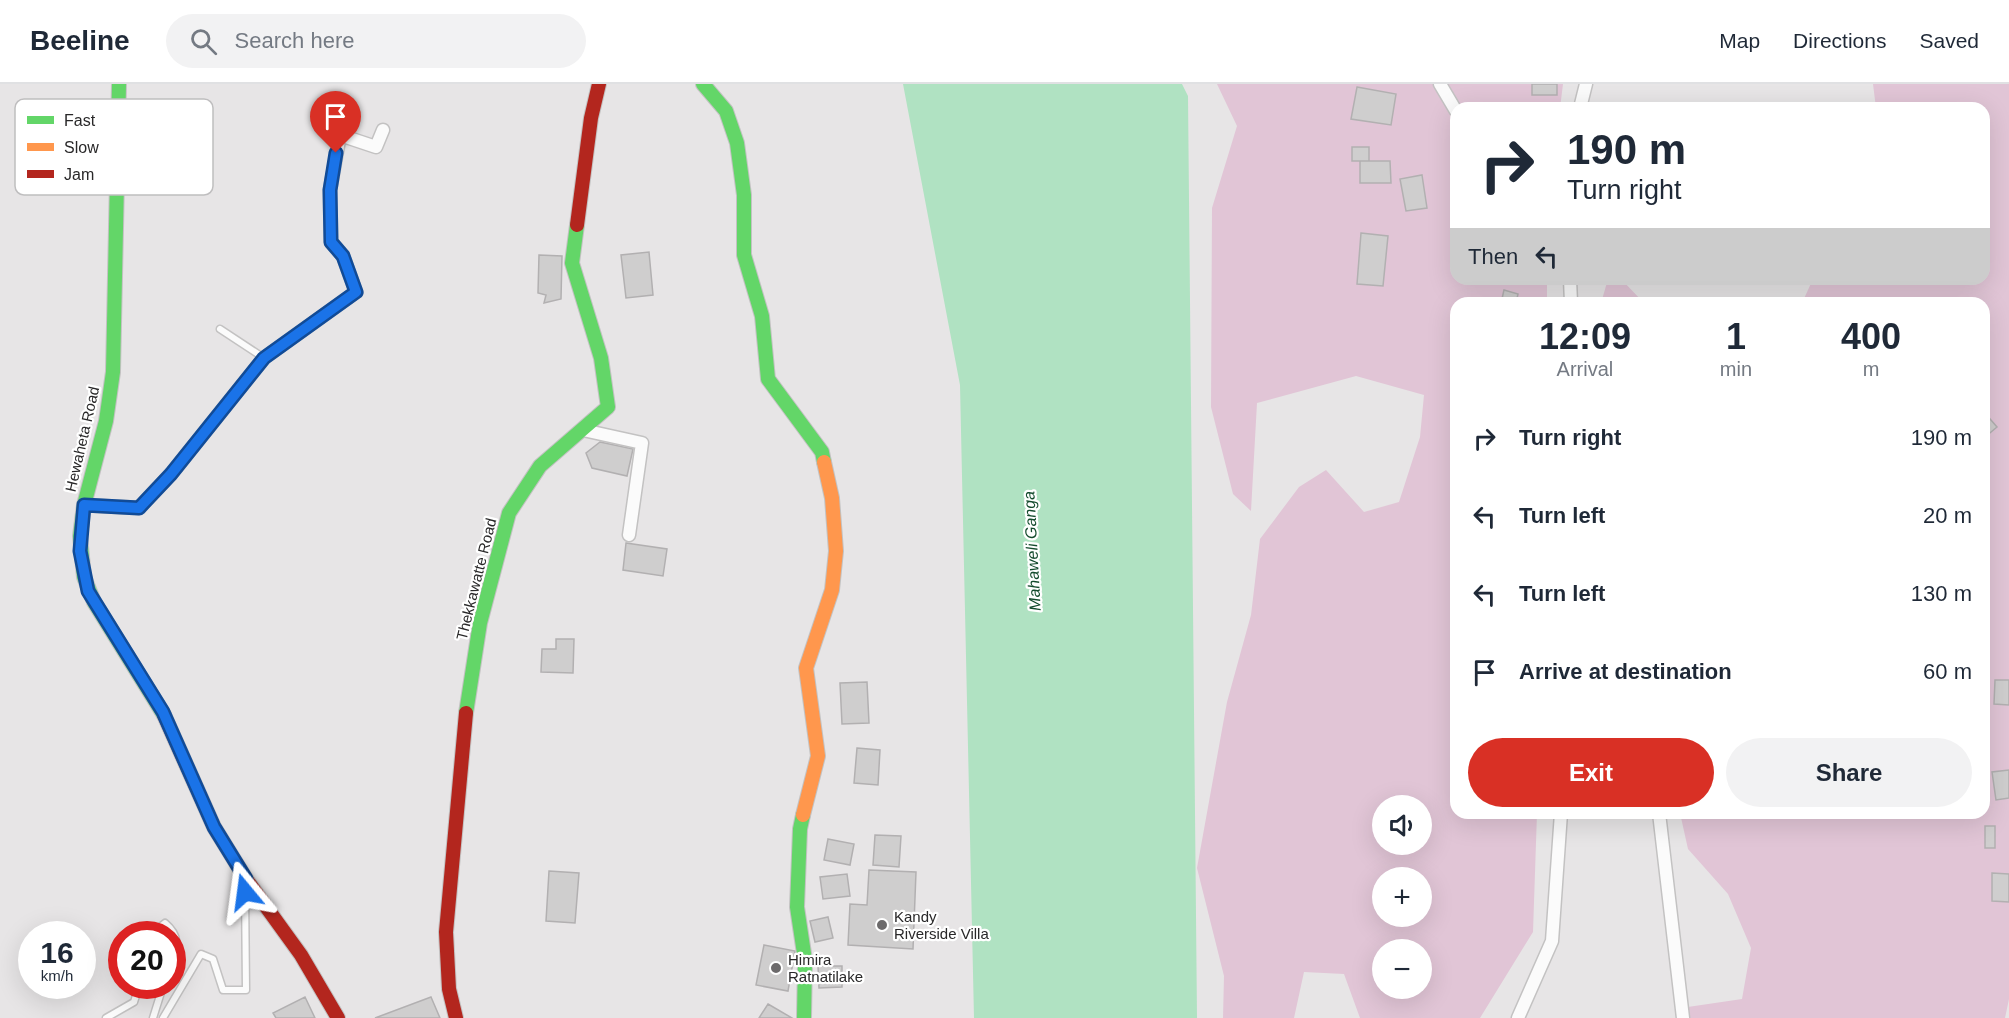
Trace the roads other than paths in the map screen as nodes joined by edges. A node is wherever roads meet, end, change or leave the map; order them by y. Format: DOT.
graph roads {
  1 [pos="118,84"];
  2 [pos="599,84"];
  3 [pos="703,84"];
  4 [pos="1440,84"];
  5 [pos="1586,84"];
  6 [pos="118,99"];
  7 [pos="1451,102"];
  8 [pos="1582,102"];
  9 [pos="384,130"];
  10 [pos="116,195"];
  11 [pos="220,329"];
  12 [pos="264,358"];
  13 [pos="583,430"];
  14 [pos="84,505"];
  15 [pos="629,535"];
  16 [pos="1561,819"];
  17 [pos="1660,819"];
  18 [pos="246,879"];
  19 [pos="135,999"];
  20 [pos="159,999"];
  21 [pos="106,1018"];
  22 [pos="153,1018"];
  23 [pos="163,1018"];
  24 [pos="338,1018"];
  25 [pos="456,1018"];
  26 [pos="804,1018"];
  27 [pos="1518,1018"];
  28 [pos="1683,1018"];
  1 -- 6 [label="main road, Hewaheta Road"];
  2 -- 13 [label="main road, Thekkawatte Road"];
  3 -- 26 [label="main road"];
  4 -- 7 [label="street"];
  5 -- 8 [label="street"];
  9 -- 12 [label="street"];
  10 -- 14 [label="main road, Hewaheta Road"];
  11 -- 12 [label="lane"];
  12 -- 14 [label="street"];
  13 -- 15 [label="street"];
  13 -- 25 [label="main road, Thekkawatte Road"];
  14 -- 18 [label="main road, Hewaheta Road"];
  16 -- 27 [label="street"];
  17 -- 28 [label="street"];
  18 -- 23 [label="lane"];
  18 -- 24 [label="main road, Hewaheta Road"];
  19 -- 21 [label="lane"];
  20 -- 22 [label="lane"];
}
